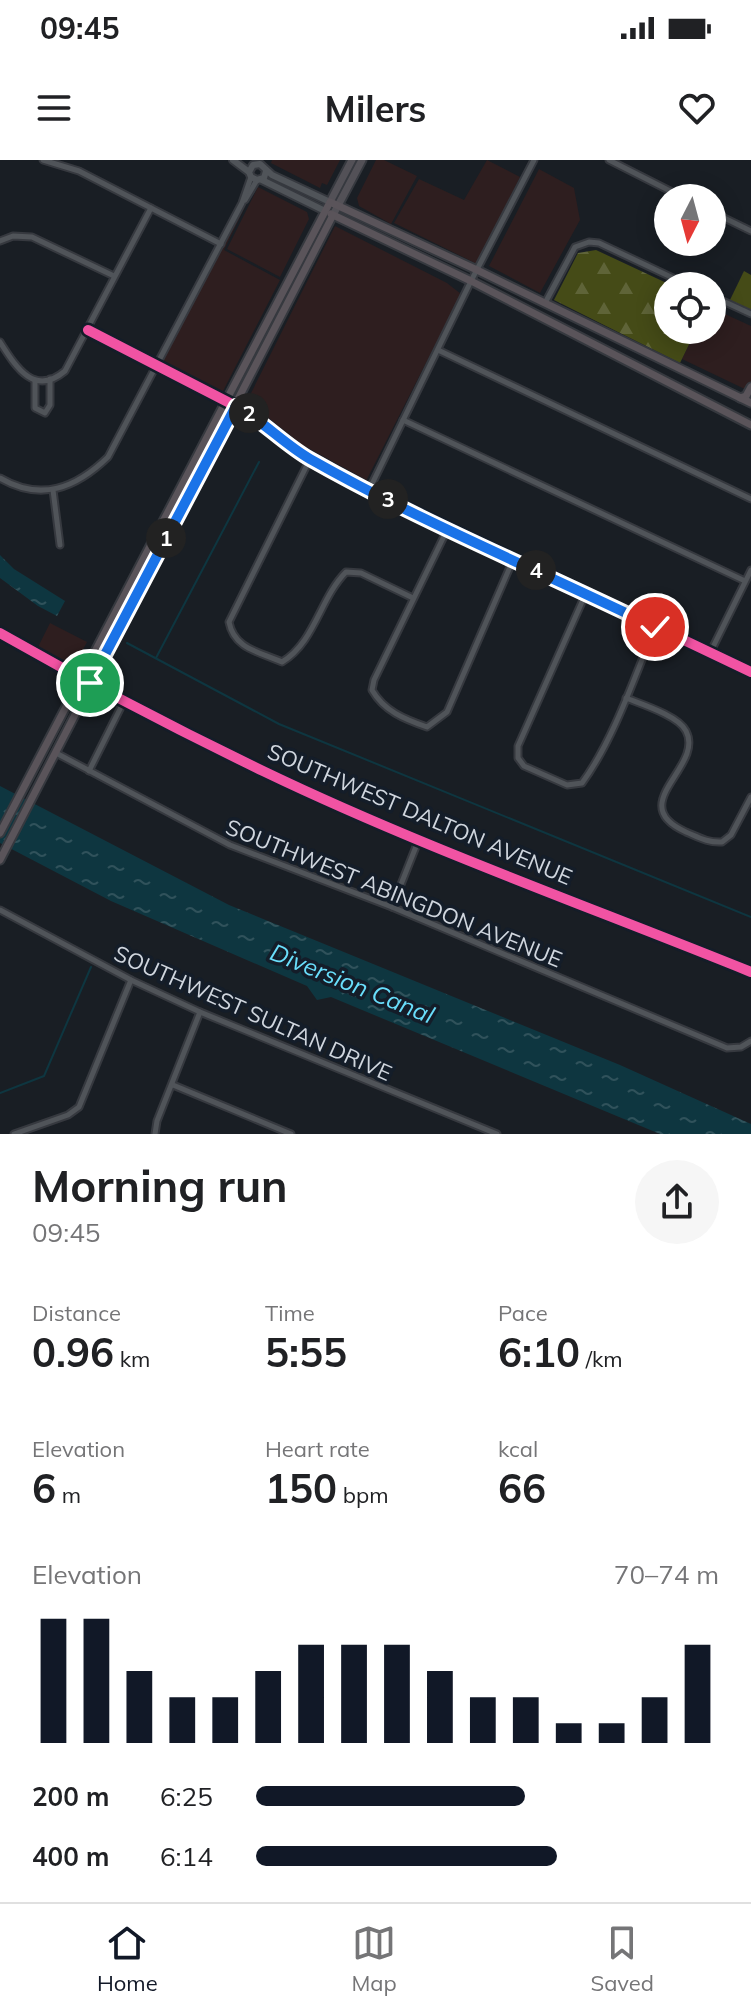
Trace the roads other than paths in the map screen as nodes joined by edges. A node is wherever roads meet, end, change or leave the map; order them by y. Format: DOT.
graph roads {
  1 [pos="43,160"];
  2 [pos="233,160"];
  3 [pos="240,160"];
  4 [pos="352,160"];
  5 [pos="362,160"];
  6 [pos="534,160"];
  7 [pos="609,160"];
  8 [pos="259,169"];
  9 [pos="656,184"];
  10 [pos="334,204"];
  11 [pos="151,208"];
  12 [pos="329,213"];
  13 [pos="726,219"];
  14 [pos="751,231"];
  15 [pos="0,241"];
  16 [pos="221,244"];
  17 [pos="477,270"];
  18 [pos="660,272"];
  19 [pos="114,276"];
  20 [pos="471,281"];
  21 [pos="726,302"];
  22 [pos="545,304"];
  23 [pos="751,314"];
  24 [pos="88,330"];
  25 [pos="0,344"];
  26 [pos="438,350"];
  27 [pos="156,367"];
  28 [pos="50,379"];
  29 [pos="35,380"];
  30 [pos="751,387"];
  31 [pos="740,398"];
  32 [pos="226,401"];
  33 [pos="751,403"];
  34 [pos="236,406"];
  35 [pos="403,420"];
  36 [pos="751,425"];
  37 [pos="310,459"];
  38 [pos="0,478"];
  39 [pos="53,490"];
  40 [pos="369,490"];
  41 [pos="751,499"];
  42 [pos="448,528"];
  43 [pos="60,545"];
  44 [pos="513,560"];
  45 [pos="751,570"];
  46 [pos="745,581"];
  47 [pos="586,593"];
  48 [pos="413,598"];
  49 [pos="655,627"];
  50 [pos="0,633"];
  51 [pos="711,651"];
  52 [pos="751,672"];
  53 [pos="79,678"];
  54 [pos="90,683"];
  55 [pos="626,698"];
  56 [pos="124,701"];
  57 [pos="56,753"];
  58 [pos="89,771"];
  59 [pos="751,797"];
  60 [pos="0,833"];
  61 [pos="419,839"];
  62 [pos="1,857"];
  63 [pos="392,907"];
  64 [pos="0,910"];
  65 [pos="751,972"];
  66 [pos="131,980"];
  67 [pos="200,1012"];
  68 [pos="751,1041"];
  69 [pos="173,1085"];
  70 [pos="14,1134"];
  71 [pos="155,1134"];
  72 [pos="291,1134"];
  73 [pos="497,1134"];
  1 -- 11 [label="street"];
  2 -- 8 [label="street"];
  3 -- 8 [label="street"];
  4 -- 10 [label="main road"];
  5 -- 10 [label="main road"];
  6 -- 17 [label="street"];
  7 -- 9 [label="street"];
  8 -- 10 [label="street"];
  8 -- 12 [label="street"];
  8 -- 16 [label="street"];
  10 -- 12 [label="main road"];
  10 -- 17 [label="main road"];
  11 -- 16 [label="street"];
  11 -- 19 [label="street"];
  12 -- 20 [label="main road"];
  12 -- 32 [label="main road"];
  12 -- 34 [label="main road"];
  13 -- 14 [label="street"];
  15 -- 19 [label="street"];
  16 -- 27 [label="street"];
  17 -- 20 [label="street"];
  17 -- 22 [label="main road"];
  18 -- 22 [label="street"];
  19 -- 24 [label="street"];
  20 -- 26 [label="street"];
  20 -- 36 [label="main road"];
  21 -- 23 [label="street"];
  22 -- 31 [label="main road"];
  24 -- 27 [label="street"];
  24 -- 28 [label="street"];
  25 -- 29 [label="street"];
  26 -- 35 [label="street"];
  26 -- 41 [label="street"];
  27 -- 32 [label="street"];
  27 -- 39 [label="street"];
  28 -- 29 [label="street"];
  28 -- 29 [label="street"];
  30 -- 31 [label="main road"];
  31 -- 33 [label="main road"];
  32 -- 34 [label="street"];
  32 -- 53 [label="main road"];
  34 -- 37 [label="street"];
  34 -- 54 [label="main road"];
  35 -- 40 [label="street"];
  35 -- 46 [label="street"];
  37 -- 40 [label="street"];
  37 -- 48 [label="street"];
  38 -- 39 [label="street"];
  39 -- 43 [label="street"];
  40 -- 42 [label="street"];
  42 -- 44 [label="street"];
  42 -- 48 [label="street"];
  44 -- 47 [label="street"];
  44 -- 48 [label="street"];
  45 -- 46 [label="street"];
  46 -- 51 [label="street"];
  47 -- 49 [label="street"];
  47 -- 55 [label="street"];
  49 -- 51 [label="street"];
  49 -- 55 [label="street"];
  50 -- 53 [label="street, SOUTHWEST DALTON AVENUE"];
  51 -- 52 [label="street"];
  53 -- 54 [label="street, SOUTHWEST DALTON AVENUE"];
  53 -- 60 [label="main road"];
  54 -- 56 [label="street, SOUTHWEST DALTON AVENUE"];
  54 -- 57 [label="main road"];
  55 -- 59 [label="street"];
  56 -- 58 [label="street"];
  56 -- 61 [label="street, SOUTHWEST DALTON AVENUE"];
  57 -- 58 [label="street, SOUTHWEST ABINGDON AVENUE"];
  57 -- 62 [label="main road"];
  58 -- 63 [label="street, SOUTHWEST ABINGDON AVENUE"];
  61 -- 63 [label="street"];
  61 -- 65 [label="street, SOUTHWEST DALTON AVENUE"];
  63 -- 68 [label="street, SOUTHWEST ABINGDON AVENUE"];
  64 -- 66 [label="street, SOUTHWEST SULTAN DRIVE"];
  66 -- 67 [label="street, SOUTHWEST SULTAN DRIVE"];
  66 -- 70 [label="street"];
  67 -- 69 [label="street"];
  67 -- 73 [label="street, SOUTHWEST SULTAN DRIVE"];
  69 -- 71 [label="street"];
  69 -- 72 [label="street"];
}
